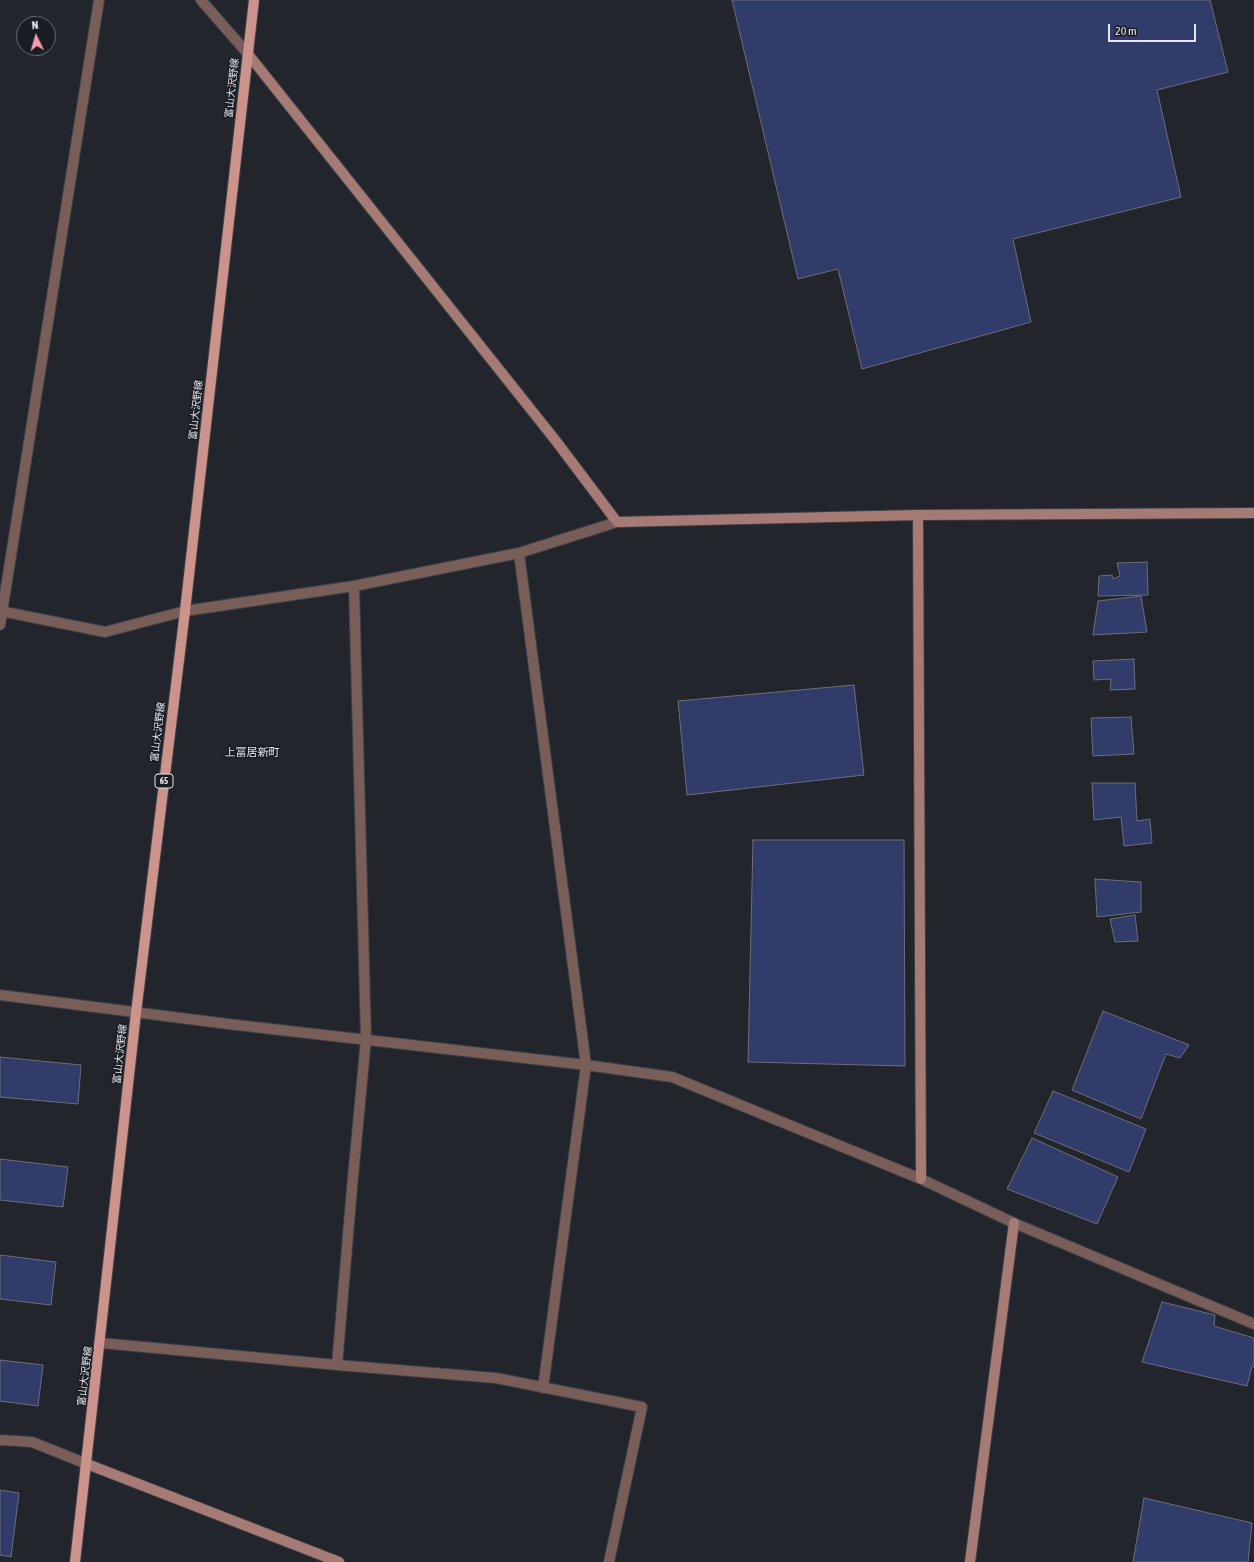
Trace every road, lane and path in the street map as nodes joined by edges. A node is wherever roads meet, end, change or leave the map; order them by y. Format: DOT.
graph roads {
  1 [pos="100,0"];
  2 [pos="202,0"];
  3 [pos="254,0"];
  4 [pos="248,54"];
  5 [pos="1254,513"];
  6 [pos="918,515"];
  7 [pos="617,522"];
  8 [pos="519,554"];
  9 [pos="354,586"];
  10 [pos="1,611"];
  11 [pos="185,611"];
  12 [pos="0,625"];
  13 [pos="0,995"];
  14 [pos="136,1013"];
  15 [pos="366,1039"];
  16 [pos="586,1064"];
  17 [pos="921,1179"];
  18 [pos="1014,1223"];
  19 [pos="1254,1324"];
  20 [pos="100,1343"];
  21 [pos="337,1365"];
  22 [pos="543,1388"];
  23 [pos="0,1440"];
  24 [pos="87,1464"];
  25 [pos="75,1562"];
  26 [pos="339,1562"];
  27 [pos="609,1562"];
  28 [pos="970,1562"];
  1 -- 10 [label="street"];
  2 -- 4 [label="street"];
  3 -- 4 [label="main road, 富山大沢野線 / 65"];
  4 -- 7 [label="street"];
  4 -- 11 [label="main road, 富山大沢野線 / 65"];
  5 -- 6 [label="street"];
  6 -- 7 [label="street"];
  6 -- 17 [label="street"];
  7 -- 8 [label="street"];
  8 -- 9 [label="street"];
  8 -- 16 [label="street"];
  9 -- 11 [label="street"];
  9 -- 15 [label="street"];
  10 -- 11 [label="street"];
  10 -- 12 [label="street"];
  11 -- 14 [label="main road, 富山大沢野線 / 65"];
  13 -- 14 [label="street"];
  14 -- 15 [label="street"];
  14 -- 20 [label="main road, 富山大沢野線 / 65"];
  15 -- 16 [label="street"];
  15 -- 21 [label="street"];
  16 -- 17 [label="street"];
  16 -- 22 [label="street"];
  17 -- 18 [label="street"];
  18 -- 19 [label="street"];
  18 -- 28 [label="street"];
  20 -- 21 [label="street"];
  20 -- 24 [label="main road, 富山大沢野線 / 65"];
  21 -- 22 [label="street"];
  22 -- 27 [label="street"];
  23 -- 24 [label="street"];
  24 -- 25 [label="main road, 富山大沢野線 / 65"];
  24 -- 26 [label="street"];
}
